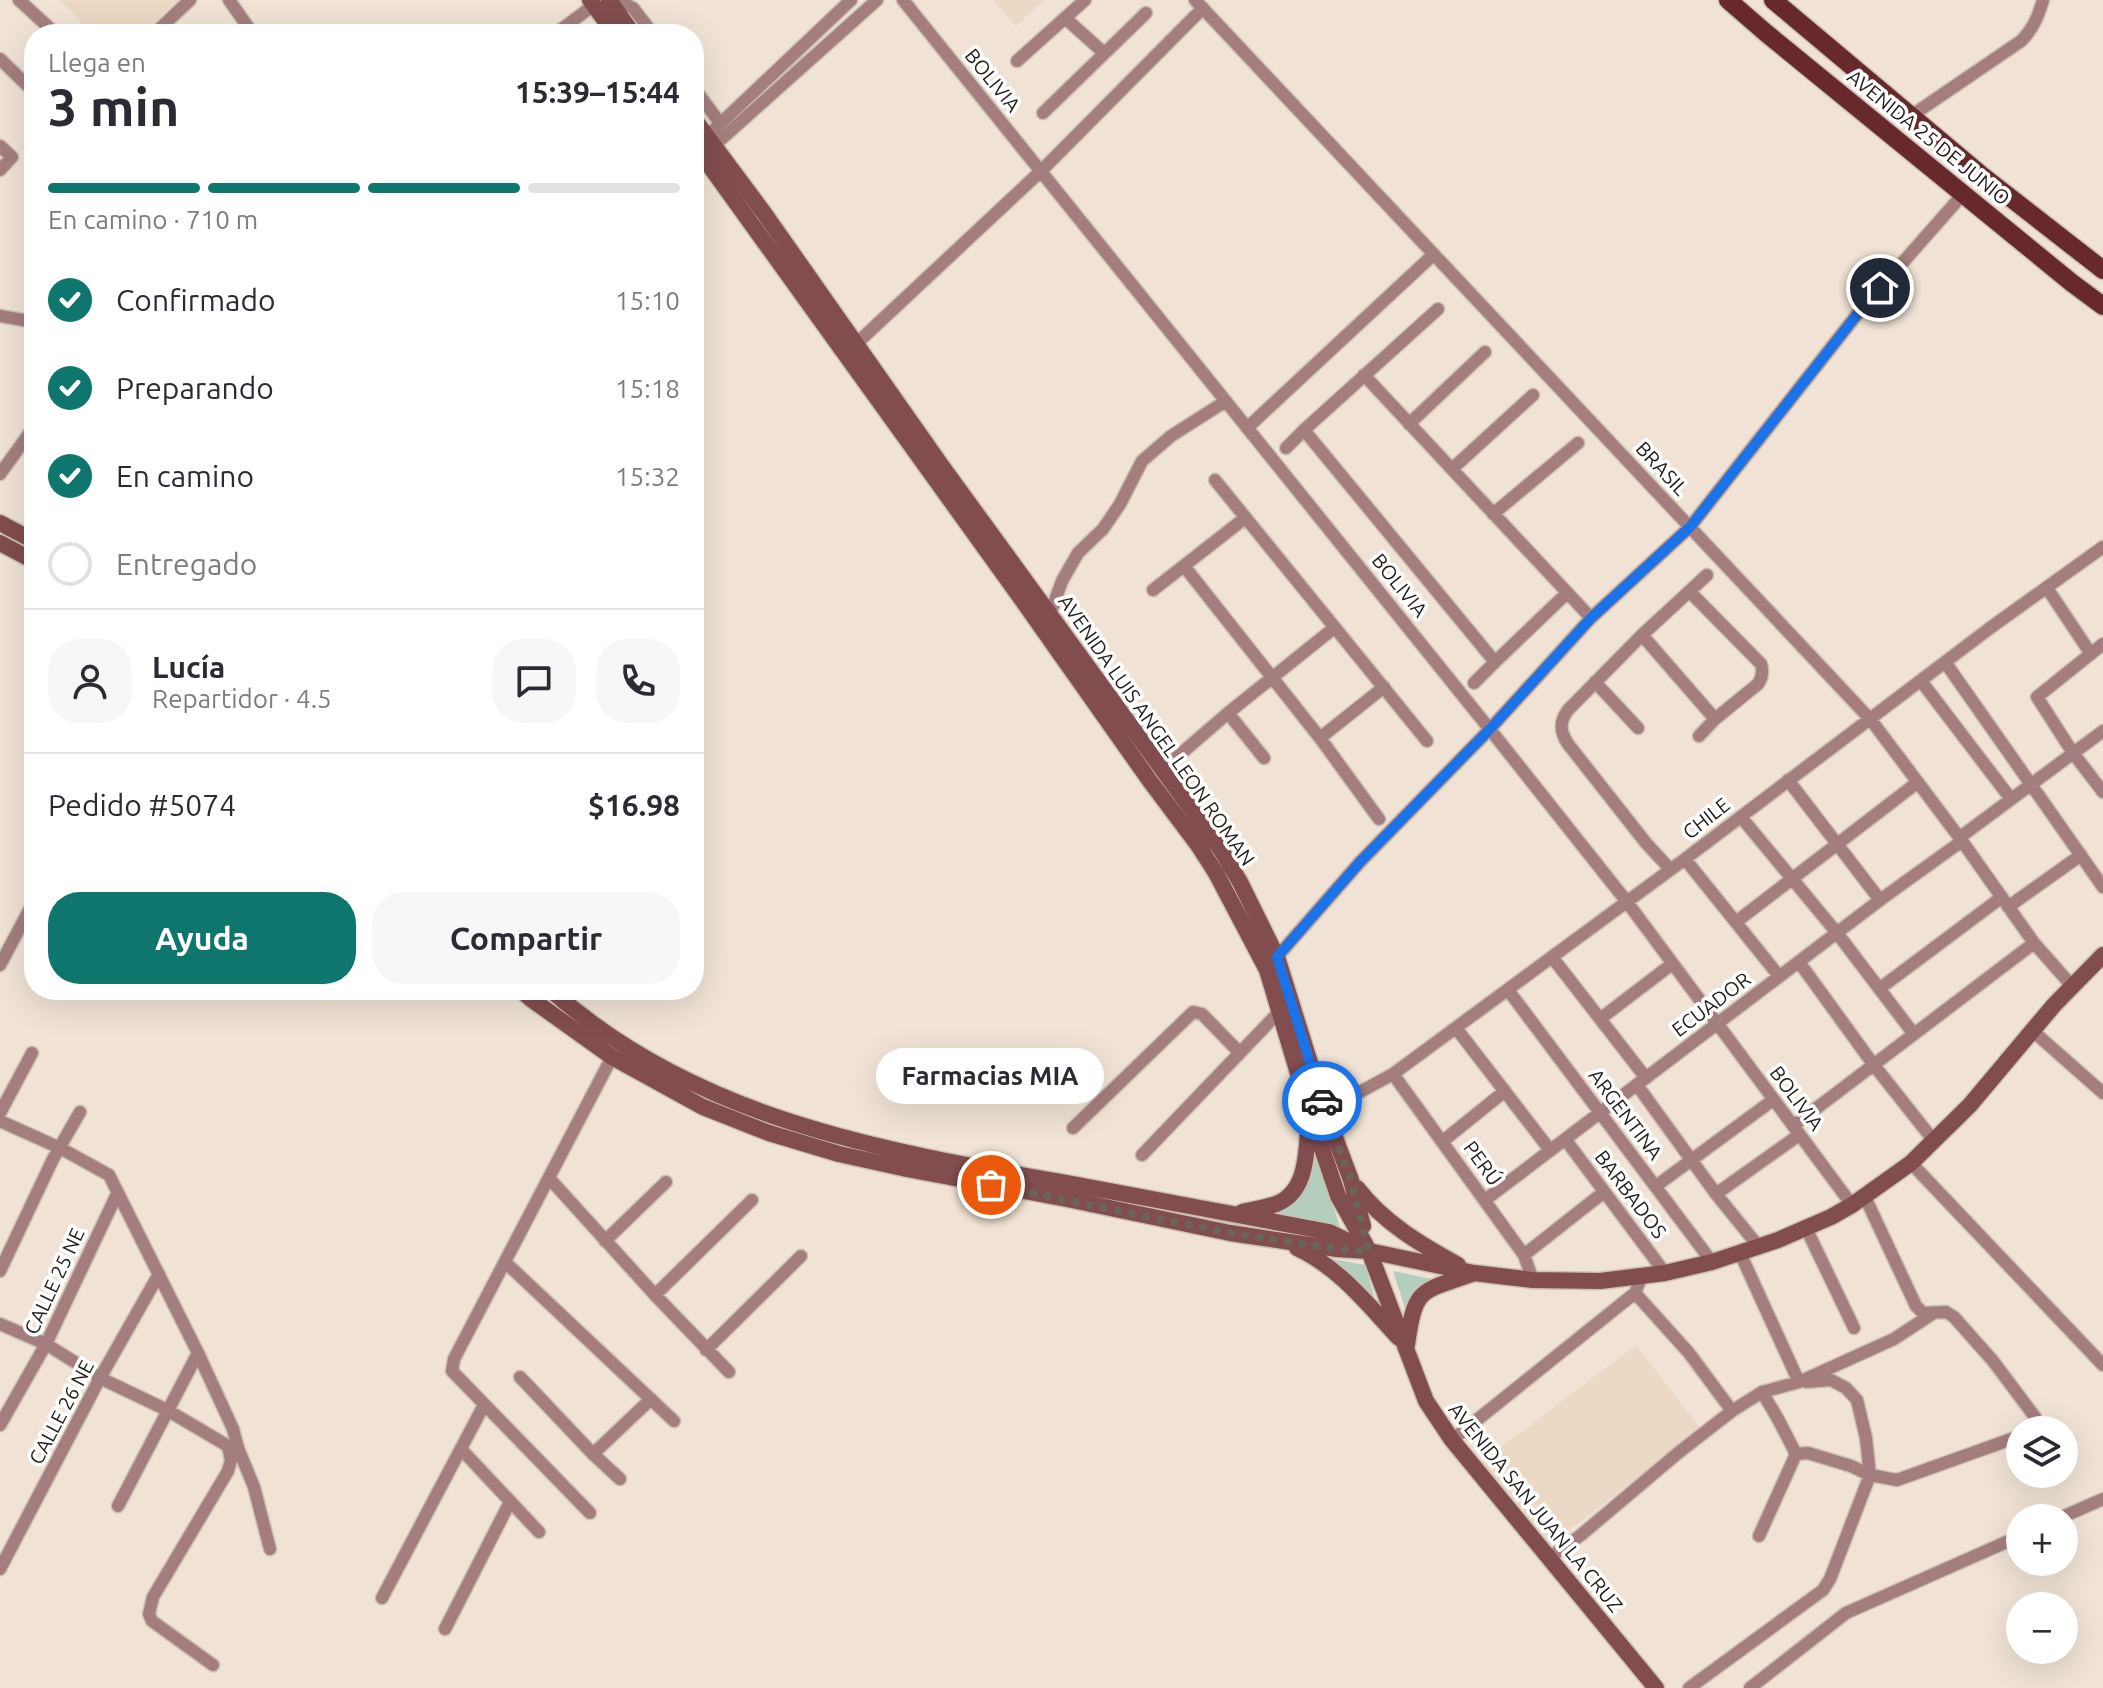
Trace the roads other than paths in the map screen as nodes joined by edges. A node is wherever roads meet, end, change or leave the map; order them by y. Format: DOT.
graph roads {
  1 [pos="19,0"];
  2 [pos="190,0"];
  3 [pos="229,0"];
  4 [pos="851,0"];
  5 [pos="877,0"];
  6 [pos="903,0"];
  7 [pos="1085,0"];
  8 [pos="1728,0"];
  9 [pos="1773,0"];
  10 [pos="2043,0"];
  11 [pos="602,3"];
  12 [pos="1199,4"];
  13 [pos="1146,13"];
  14 [pos="1065,18"];
  15 [pos="45,24"];
  16 [pos="165,24"];
  17 [pos="246,24"];
  18 [pos="570,24"];
  19 [pos="611,24"];
  20 [pos="623,24"];
  21 [pos="645,24"];
  22 [pos="1104,53"];
  23 [pos="0,59"];
  24 [pos="1017,61"];
  25 [pos="24,82"];
  26 [pos="704,101"];
  27 [pos="1043,113"];
  28 [pos="1911,116"];
  29 [pos="720,123"];
  30 [pos="704,143"];
  31 [pos="704,145"];
  32 [pos="0,146"];
  33 [pos="704,153"];
  34 [pos="704,154"];
  35 [pos="0,170"];
  36 [pos="1041,171"];
  37 [pos="1964,193"];
  38 [pos="1434,254"];
  39 [pos="2103,270"];
  40 [pos="2103,306"];
  41 [pos="1438,309"];
  42 [pos="0,316"];
  43 [pos="24,320"];
  44 [pos="856,344"];
  45 [pos="1485,352"];
  46 [pos="1364,375"];
  47 [pos="1533,395"];
  48 [pos="1226,401"];
  49 [pos="1409,424"];
  50 [pos="1247,428"];
  51 [pos="1304,430"];
  52 [pos="24,441"];
  53 [pos="1578,443"];
  54 [pos="1286,448"];
  55 [pos="1452,469"];
  56 [pos="0,474"];
  57 [pos="1215,480"];
  58 [pos="1493,514"];
  59 [pos="1245,518"];
  60 [pos="0,523"];
  61 [pos="1690,527"];
  62 [pos="24,536"];
  63 [pos="0,543"];
  64 [pos="2103,547"];
  65 [pos="987,551"];
  66 [pos="24,556"];
  67 [pos="1184,566"];
  68 [pos="1707,575"];
  69 [pos="2047,588"];
  70 [pos="1153,590"];
  71 [pos="1690,592"];
  72 [pos="1567,593"];
  73 [pos="1036,595"];
  74 [pos="1044,618"];
  75 [pos="1591,618"];
  76 [pos="1334,628"];
  77 [pos="1642,635"];
  78 [pos="2103,644"];
  79 [pos="1054,645"];
  80 [pos="2091,654"];
  81 [pos="1495,662"];
  82 [pos="1945,662"];
  83 [pos="1092,673"];
  84 [pos="1274,677"];
  85 [pos="1921,681"];
  86 [pos="1595,682"];
  87 [pos="1474,683"];
  88 [pos="1384,687"];
  89 [pos="1228,713"];
  90 [pos="1715,719"];
  91 [pos="1871,720"];
  92 [pos="1638,728"];
  93 [pos="1490,729"];
  94 [pos="2103,731"];
  95 [pos="1699,736"];
  96 [pos="1320,738"];
  97 [pos="1999,739"];
  98 [pos="1427,741"];
  99 [pos="2073,753"];
  100 [pos="1977,755"];
  101 [pos="1264,758"];
  102 [pos="1162,770"];
  103 [pos="1788,780"];
  104 [pos="1918,782"];
  105 [pos="2031,784"];
  106 [pos="2103,792"];
  107 [pos="2011,799"];
  108 [pos="1741,817"];
  109 [pos="1379,819"];
  110 [pos="1960,839"];
  111 [pos="1838,844"];
  112 [pos="2081,855"];
  113 [pos="1685,859"];
  114 [pos="1670,869"];
  115 [pos="1792,879"];
  116 [pos="2103,887"];
  117 [pos="1880,900"];
  118 [pos="1627,902"];
  119 [pos="2005,902"];
  120 [pos="24,920"];
  121 [pos="1736,922"];
  122 [pos="1837,933"];
  123 [pos="2034,943"];
  124 [pos="2103,955"];
  125 [pos="1277,957"];
  126 [pos="1552,957"];
  127 [pos="1799,962"];
  128 [pos="1672,964"];
  129 [pos="0,965"];
  130 [pos="1779,976"];
  131 [pos="2072,986"];
  132 [pos="1879,989"];
  133 [pos="1508,990"];
  134 [pos="533,1000"];
  135 [pos="562,1000"];
  136 [pos="1279,1012"];
  137 [pos="1600,1019"];
  138 [pos="1717,1024"];
  139 [pos="1456,1028"];
  140 [pos="2034,1032"];
  141 [pos="1913,1033"];
  142 [pos="619,1052"];
  143 [pos="32,1053"];
  144 [pos="1240,1053"];
  145 [pos="1873,1064"];
  146 [pos="1393,1074"];
  147 [pos="1642,1082"];
  148 [pos="1505,1091"];
  149 [pos="2103,1093"];
  150 [pos="1773,1100"];
  151 [pos="80,1112"];
  152 [pos="1318,1112"];
  153 [pos="1599,1112"];
  154 [pos="0,1113"];
  155 [pos="0,1121"];
  156 [pos="1073,1128"];
  157 [pos="1796,1130"];
  158 [pos="1565,1139"];
  159 [pos="1443,1141"];
  160 [pos="1934,1141"];
  161 [pos="60,1148"];
  162 [pos="1550,1150"];
  163 [pos="1142,1155"];
  164 [pos="1692,1159"];
  165 [pos="1911,1163"];
  166 [pos="549,1178"];
  167 [pos="1351,1180"];
  168 [pos="666,1182"];
  169 [pos="1656,1186"];
  170 [pos="1604,1192"];
  171 [pos="117,1194"];
  172 [pos="1716,1194"];
  173 [pos="752,1200"];
  174 [pos="1485,1200"];
  175 [pos="1858,1201"];
  176 [pos="1231,1214"];
  177 [pos="1806,1228"];
  178 [pos="605,1241"];
  179 [pos="1281,1241"];
  180 [pos="1759,1247"];
  181 [pos="1369,1251"];
  182 [pos="1740,1253"];
  183 [pos="1524,1255"];
  184 [pos="801,1256"];
  185 [pos="505,1262"];
  186 [pos="1712,1262"];
  187 [pos="0,1271"];
  188 [pos="1474,1273"];
  189 [pos="1665,1273"];
  190 [pos="159,1274"];
  191 [pos="1642,1276"];
  192 [pos="1533,1280"];
  193 [pos="1635,1293"];
  194 [pos="655,1295"];
  195 [pos="1932,1314"];
  196 [pos="0,1324"];
  197 [pos="1854,1328"];
  198 [pos="46,1344"];
  199 [pos="1407,1347"];
  200 [pos="706,1350"];
  201 [pos="198,1353"];
  202 [pos="2103,1365"];
  203 [pos="729,1372"];
  204 [pos="520,1377"];
  205 [pos="100,1378"];
  206 [pos="1799,1382"];
  207 [pos="1762,1392"];
  208 [pos="651,1399"];
  209 [pos="484,1405"];
  210 [pos="167,1410"];
  211 [pos="1732,1411"];
  212 [pos="2034,1416"];
  213 [pos="674,1421"];
  214 [pos="0,1425"];
  215 [pos="1452,1440"];
  216 [pos="2006,1441"];
  217 [pos="461,1449"];
  218 [pos="593,1454"];
  219 [pos="1796,1454"];
  220 [pos="1870,1475"];
  221 [pos="620,1479"];
  222 [pos="2103,1499"];
  223 [pos="510,1502"];
  224 [pos="118,1506"];
  225 [pos="2078,1510"];
  226 [pos="590,1513"];
  227 [pos="539,1532"];
  228 [pos="1759,1536"];
  229 [pos="0,1537"];
  230 [pos="2006,1542"];
  231 [pos="13,1545"];
  232 [pos="270,1549"];
  233 [pos="1549,1558"];
  234 [pos="0,1569"];
  235 [pos="382,1598"];
  236 [pos="445,1629"];
  237 [pos="213,1665"];
  238 [pos="1656,1688"];
  239 [pos="1689,1688"];
  240 [pos="1750,1688"];
  1 -- 15 [label="street"];
  2 -- 16 [label="street"];
  3 -- 17 [label="street"];
  4 -- 29 [label="street"];
  5 -- 31 [label="street"];
  6 -- 36 [label="street, BOLIVIA"];
  7 -- 14 [label="street"];
  8 -- 37 [label="main road, AVENIDA 25 DE JUNIO"];
  9 -- 28 [label="main road, AVENIDA 25 DE JUNIO"];
  10 -- 28 [label="street"];
  11 -- 18 [label="street"];
  11 -- 19 [label="main road"];
  11 -- 20 [label="main road"];
  11 -- 21 [label="street"];
  12 -- 36 [label="street"];
  12 -- 38 [label="street, BRASIL"];
  13 -- 22 [label="street"];
  14 -- 22 [label="street"];
  14 -- 24 [label="street"];
  22 -- 27 [label="street"];
  23 -- 25 [label="street"];
  26 -- 29 [label="street"];
  28 -- 39 [label="main road, AVENIDA 25 DE JUNIO"];
  29 -- 30 [label="street"];
  32 -- 35 [label="street"];
  33 -- 44 [label="main road, AVENIDA LUIS ANGEL LEON ROMAN"];
  34 -- 65 [label="main road, AVENIDA LUIS ANGEL LEON ROMAN"];
  36 -- 44 [label="street"];
  36 -- 48 [label="street, BOLIVIA"];
  37 -- 40 [label="main road, AVENIDA 25 DE JUNIO"];
  37 -- 61 [label="street"];
  38 -- 50 [label="street"];
  38 -- 61 [label="street, BRASIL"];
  41 -- 46 [label="street"];
  42 -- 43 [label="street"];
  44 -- 73 [label="main road, AVENIDA LUIS ANGEL LEON ROMAN"];
  45 -- 49 [label="street"];
  46 -- 49 [label="street"];
  46 -- 51 [label="street"];
  47 -- 55 [label="street"];
  48 -- 50 [label="street, BOLIVIA"];
  48 -- 74 [label="street"];
  49 -- 55 [label="street"];
  50 -- 93 [label="street, BOLIVIA"];
  51 -- 54 [label="street"];
  51 -- 81 [label="street"];
  52 -- 56 [label="street"];
  53 -- 58 [label="street"];
  55 -- 58 [label="street"];
  57 -- 59 [label="street"];
  58 -- 72 [label="street"];
  59 -- 67 [label="street"];
  59 -- 76 [label="street"];
  60 -- 62 [label="main road"];
  61 -- 75 [label="street"];
  61 -- 91 [label="street, BRASIL"];
  63 -- 66 [label="main road"];
  64 -- 69 [label="street, CHILE"];
  65 -- 73 [label="main road"];
  65 -- 74 [label="main road, AVENIDA LUIS ANGEL LEON ROMAN"];
  67 -- 70 [label="street"];
  67 -- 84 [label="street"];
  68 -- 71 [label="street"];
  69 -- 80 [label="street"];
  69 -- 82 [label="street, CHILE"];
  71 -- 77 [label="street"];
  71 -- 90 [label="street"];
  72 -- 75 [label="street"];
  72 -- 81 [label="street"];
  73 -- 74 [label="main road, AVENIDA LUIS ANGEL LEON ROMAN"];
  74 -- 79 [label="main road, AVENIDA LUIS ANGEL LEON ROMAN"];
  74 -- 83 [label="main road, AVENIDA LUIS ANGEL LEON ROMAN"];
  75 -- 93 [label="street"];
  76 -- 84 [label="street"];
  76 -- 88 [label="street"];
  77 -- 86 [label="street"];
  77 -- 90 [label="street"];
  78 -- 80 [label="street"];
  79 -- 83 [label="main road"];
  79 -- 136 [label="main road, AVENIDA LUIS ANGEL LEON ROMAN"];
  80 -- 99 [label="street"];
  81 -- 87 [label="street"];
  82 -- 85 [label="street, CHILE"];
  82 -- 97 [label="street"];
  83 -- 102 [label="main road, AVENIDA LUIS ANGEL LEON ROMAN"];
  84 -- 89 [label="street"];
  84 -- 96 [label="street"];
  85 -- 91 [label="street, CHILE"];
  85 -- 100 [label="street"];
  86 -- 92 [label="street"];
  86 -- 114 [label="street"];
  88 -- 96 [label="street"];
  88 -- 98 [label="street"];
  89 -- 101 [label="street"];
  89 -- 102 [label="street"];
  90 -- 95 [label="street"];
  91 -- 103 [label="street, CHILE"];
  91 -- 104 [label="street, BRASIL"];
  93 -- 118 [label="street, BOLIVIA"];
  93 -- 125 [label="street"];
  94 -- 99 [label="street, ECUADOR"];
  96 -- 109 [label="street"];
  97 -- 100 [label="street"];
  97 -- 105 [label="street"];
  99 -- 105 [label="street, ECUADOR"];
  99 -- 106 [label="street"];
  100 -- 107 [label="street"];
  102 -- 125 [label="main road, AVENIDA LUIS ANGEL LEON ROMAN"];
  103 -- 108 [label="street, CHILE"];
  103 -- 111 [label="street"];
  104 -- 110 [label="street, BRASIL"];
  104 -- 111 [label="street"];
  105 -- 107 [label="street, ECUADOR"];
  105 -- 112 [label="street"];
  107 -- 110 [label="street, ECUADOR"];
  108 -- 113 [label="street, CHILE"];
  108 -- 115 [label="street"];
  110 -- 117 [label="street, ECUADOR"];
  110 -- 119 [label="street, BRASIL"];
  111 -- 115 [label="street"];
  111 -- 117 [label="street"];
  112 -- 116 [label="street"];
  112 -- 119 [label="street"];
  113 -- 114 [label="street, CHILE"];
  113 -- 121 [label="street"];
  114 -- 118 [label="street, CHILE"];
  115 -- 121 [label="street"];
  115 -- 122 [label="street"];
  117 -- 122 [label="street, ECUADOR"];
  118 -- 126 [label="street, CHILE"];
  118 -- 128 [label="street, BOLIVIA"];
  119 -- 123 [label="street, BRASIL"];
  119 -- 132 [label="street"];
  120 -- 129 [label="street"];
  121 -- 130 [label="street"];
  122 -- 127 [label="street, ECUADOR"];
  122 -- 132 [label="street"];
  123 -- 131 [label="street, BRASIL"];
  123 -- 141 [label="street"];
  124 -- 131 [label="main road"];
  125 -- 152 [label="main road, AVENIDA LUIS ANGEL LEON ROMAN"];
  126 -- 133 [label="street, CHILE"];
  126 -- 137 [label="street"];
  127 -- 130 [label="street, ECUADOR"];
  127 -- 145 [label="street"];
  128 -- 137 [label="street"];
  128 -- 138 [label="street, BOLIVIA"];
  130 -- 138 [label="street, ECUADOR"];
  131 -- 140 [label="main road"];
  132 -- 141 [label="street"];
  133 -- 139 [label="street, CHILE"];
  133 -- 153 [label="street, ARGENTINA"];
  134 -- 142 [label="main road"];
  135 -- 142 [label="main road"];
  136 -- 144 [label="street"];
  136 -- 152 [label="main road, AVENIDA LUIS ANGEL LEON ROMAN"];
  137 -- 147 [label="street"];
  138 -- 147 [label="street, ECUADOR"];
  138 -- 150 [label="street, BOLIVIA"];
  139 -- 146 [label="street, CHILE"];
  139 -- 148 [label="street"];
  140 -- 149 [label="street"];
  140 -- 160 [label="main road"];
  141 -- 145 [label="street"];
  142 -- 166 [label="street"];
  142 -- 176 [label="main road"];
  142 -- 179 [label="main road"];
  143 -- 154 [label="street"];
  144 -- 156 [label="street"];
  144 -- 163 [label="street"];
  145 -- 157 [label="street"];
  145 -- 160 [label="street"];
  146 -- 152 [label="street, CHILE"];
  146 -- 159 [label="street, PERÚ"];
  147 -- 153 [label="street, ECUADOR"];
  147 -- 164 [label="street"];
  148 -- 159 [label="street"];
  148 -- 162 [label="street"];
  150 -- 157 [label="street, BOLIVIA"];
  150 -- 164 [label="street"];
  151 -- 161 [label="street"];
  152 -- 167 [label="main road, AVENIDA LUIS ANGEL LEON ROMAN"];
  152 -- 176 [label="main road"];
  152 -- 181 [label="main road, AVENIDA LUIS ANGEL LEON ROMAN"];
  153 -- 158 [label="street, ECUADOR"];
  153 -- 169 [label="street, ARGENTINA"];
  155 -- 161 [label="street"];
  157 -- 172 [label="street"];
  157 -- 175 [label="street, BOLIVIA"];
  158 -- 162 [label="street, ECUADOR"];
  158 -- 170 [label="street, BARBADOS"];
  159 -- 174 [label="street, PERÚ"];
  160 -- 165 [label="main road"];
  161 -- 171 [label="street"];
  161 -- 187 [label="street"];
  162 -- 174 [label="street, ECUADOR"];
  164 -- 169 [label="street"];
  164 -- 172 [label="street"];
  165 -- 175 [label="main road"];
  165 -- 202 [label="street"];
  166 -- 178 [label="street"];
  166 -- 185 [label="street"];
  167 -- 181 [label="main road, AVENIDA LUIS ANGEL LEON ROMAN"];
  167 -- 188 [label="main road"];
  168 -- 178 [label="street"];
  169 -- 186 [label="street, ARGENTINA"];
  170 -- 183 [label="street"];
  170 -- 189 [label="street, BARBADOS"];
  171 -- 190 [label="street"];
  171 -- 198 [label="street, CALLE 25 NE"];
  172 -- 180 [label="street"];
  173 -- 194 [label="street"];
  174 -- 183 [label="street, PERÚ"];
  175 -- 177 [label="main road"];
  175 -- 195 [label="street, BOLIVIA"];
  176 -- 181 [label="main road"];
  177 -- 180 [label="main road"];
  177 -- 197 [label="street"];
  178 -- 194 [label="street"];
  179 -- 181 [label="main road"];
  179 -- 199 [label="main road"];
  180 -- 182 [label="main road"];
  181 -- 188 [label="main road"];
  181 -- 199 [label="main road, AVENIDA SAN JUAN LA CRUZ"];
  182 -- 186 [label="main road"];
  182 -- 206 [label="street"];
  183 -- 192 [label="street, PERÚ"];
  184 -- 200 [label="street"];
  185 -- 208 [label="street"];
  185 -- 209 [label="street"];
  186 -- 189 [label="main road"];
  188 -- 192 [label="main road"];
  188 -- 199 [label="main road"];
  189 -- 191 [label="main road"];
  190 -- 201 [label="street"];
  190 -- 205 [label="street, CALLE 26 NE"];
  191 -- 192 [label="main road"];
  191 -- 193 [label="street"];
  193 -- 211 [label="street"];
  193 -- 215 [label="street"];
  194 -- 200 [label="street"];
  195 -- 206 [label="street"];
  195 -- 212 [label="street"];
  196 -- 198 [label="street"];
  198 -- 205 [label="street"];
  198 -- 214 [label="street, CALLE 25 NE"];
  199 -- 215 [label="main road, AVENIDA SAN JUAN LA CRUZ"];
  200 -- 203 [label="street"];
  201 -- 210 [label="street"];
  201 -- 232 [label="street"];
  204 -- 218 [label="street"];
  205 -- 210 [label="street"];
  205 -- 231 [label="street, CALLE 26 NE"];
  206 -- 207 [label="street"];
  206 -- 220 [label="street"];
  207 -- 211 [label="street"];
  207 -- 219 [label="street"];
  208 -- 213 [label="street"];
  208 -- 218 [label="street"];
  209 -- 217 [label="street"];
  209 -- 226 [label="street"];
  210 -- 224 [label="street"];
  210 -- 237 [label="street"];
  211 -- 233 [label="street"];
  215 -- 233 [label="main road, AVENIDA SAN JUAN LA CRUZ"];
  216 -- 220 [label="street"];
  217 -- 223 [label="street"];
  217 -- 235 [label="street"];
  218 -- 221 [label="street"];
  219 -- 220 [label="street"];
  219 -- 228 [label="street"];
  220 -- 239 [label="street"];
  222 -- 225 [label="street"];
  223 -- 227 [label="street"];
  223 -- 236 [label="street"];
  229 -- 231 [label="street"];
  230 -- 240 [label="street"];
  231 -- 234 [label="street, CALLE 26 NE"];
  233 -- 238 [label="main road, AVENIDA SAN JUAN LA CRUZ"];
}
